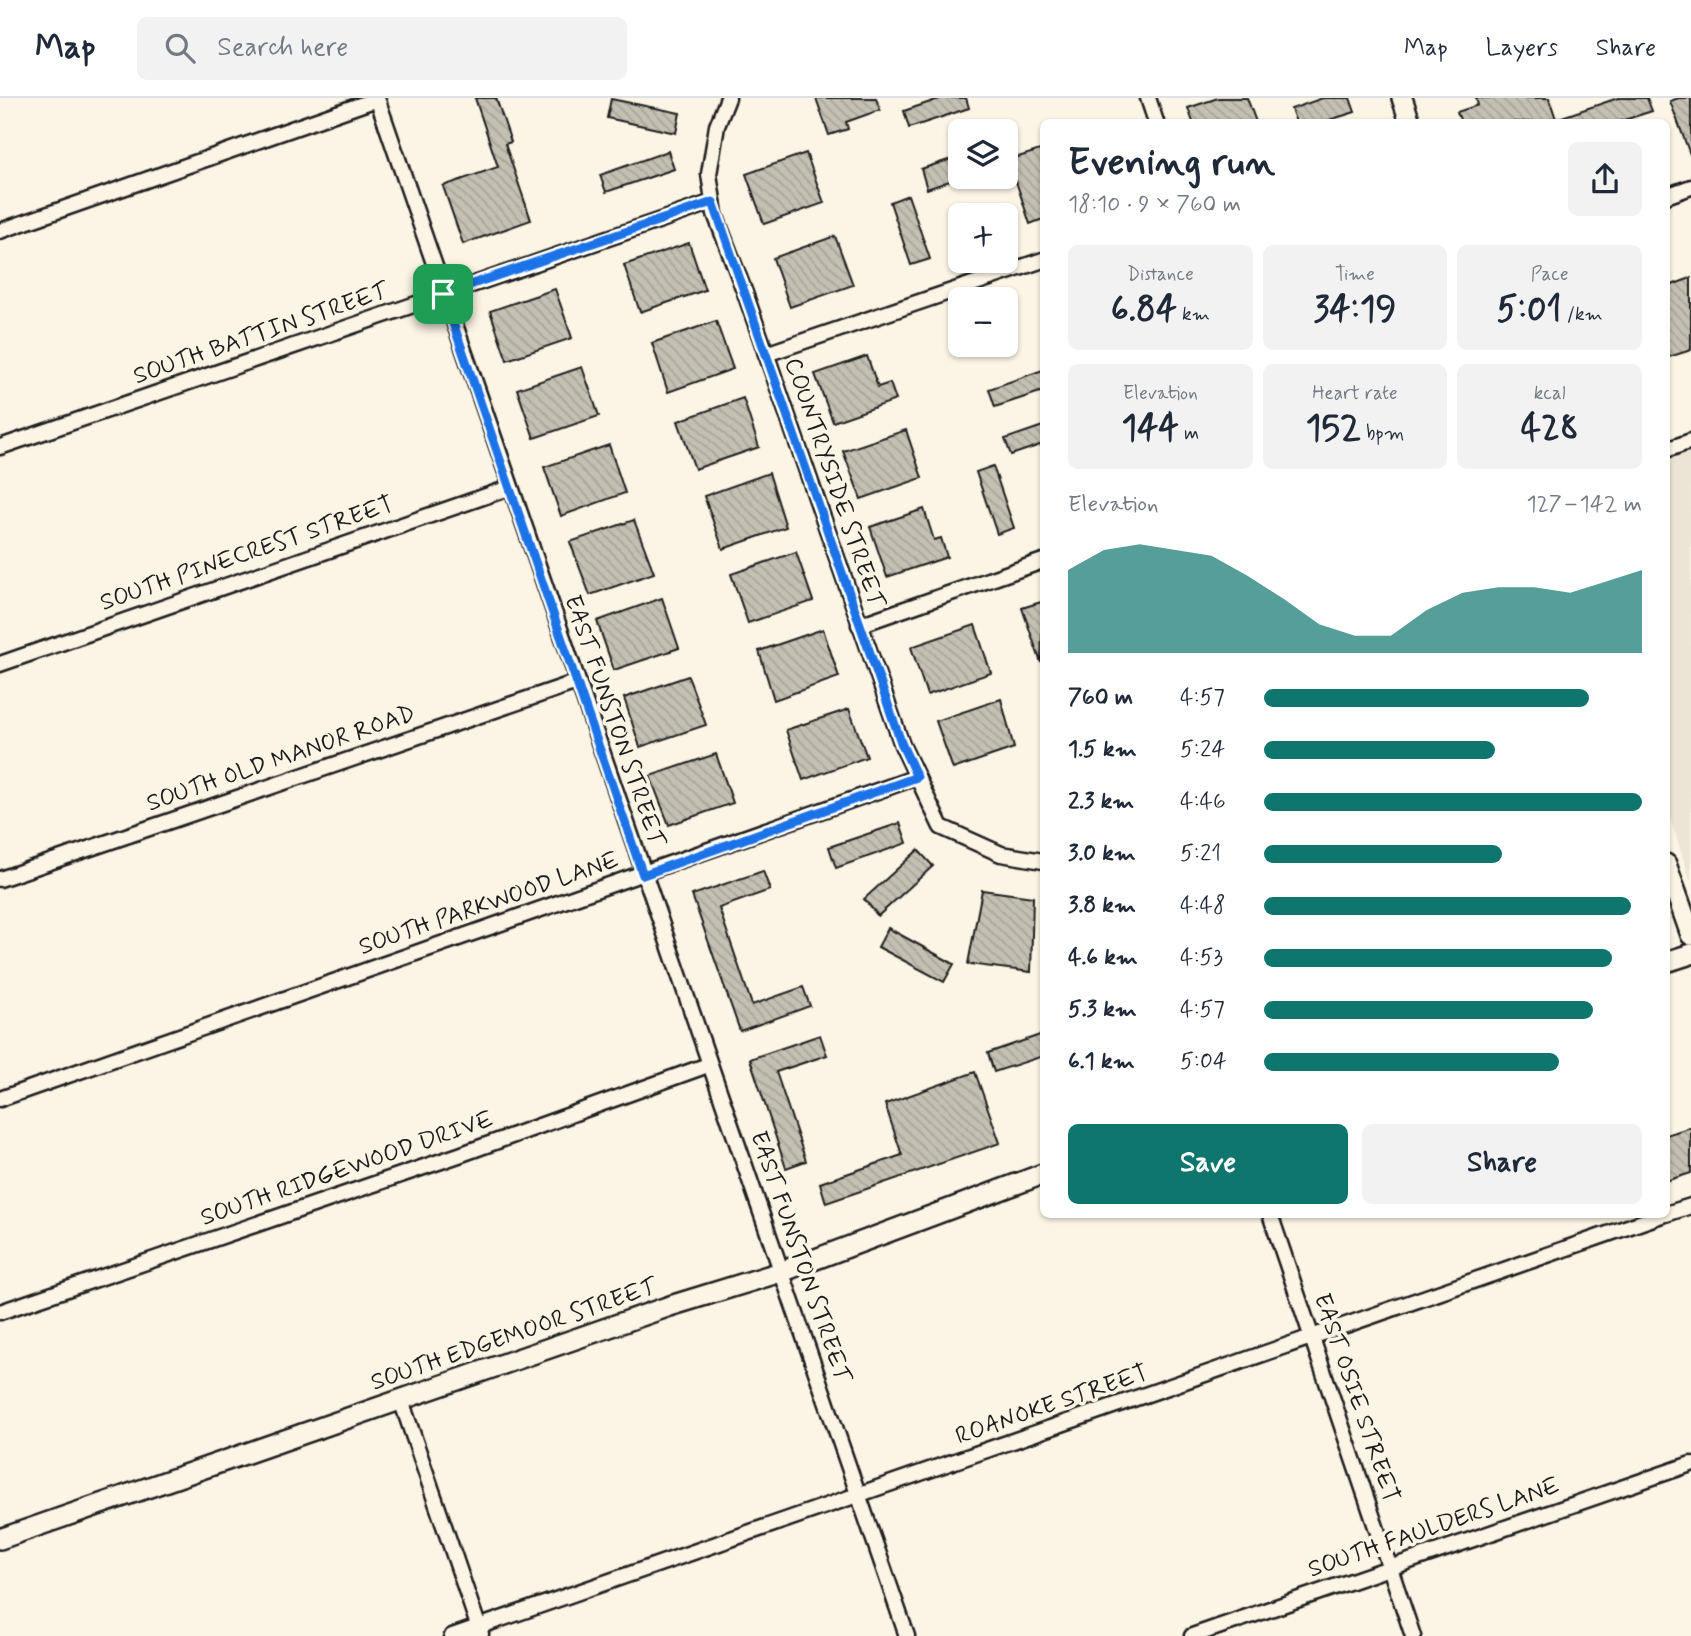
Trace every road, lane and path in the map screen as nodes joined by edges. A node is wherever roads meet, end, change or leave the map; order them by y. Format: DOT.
graph roads {
  1 [pos="728,98"];
  2 [pos="1148,98"];
  3 [pos="1402,98"];
  4 [pos="377,99"];
  5 [pos="1155,119"];
  6 [pos="1409,119"];
  7 [pos="1691,187"];
  8 [pos="1670,195"];
  9 [pos="713,202"];
  10 [pos="0,231"];
  11 [pos="1040,261"];
  12 [pos="443,294"];
  13 [pos="766,354"];
  14 [pos="1691,441"];
  15 [pos="0,447"];
  16 [pos="1670,449"];
  17 [pos="509,488"];
  18 [pos="1040,562"];
  19 [pos="859,625"];
  20 [pos="0,664"];
  21 [pos="577,682"];
  22 [pos="917,777"];
  23 [pos="1040,860"];
  24 [pos="643,875"];
  25 [pos="1670,875"];
  26 [pos="0,880"];
  27 [pos="1691,935"];
  28 [pos="1691,954"];
  29 [pos="1670,961"];
  30 [pos="708,1065"];
  31 [pos="0,1099"];
  32 [pos="1040,1175"];
  33 [pos="1691,1206"];
  34 [pos="1670,1213"];
  35 [pos="1271,1218"];
  36 [pos="1655,1218"];
  37 [pos="781,1272"];
  38 [pos="0,1312"];
  39 [pos="1312,1339"];
  40 [pos="401,1400"];
  41 [pos="1691,1464"];
  42 [pos="859,1495"];
  43 [pos="0,1539"];
  44 [pos="1389,1567"];
  45 [pos="480,1632"];
  46 [pos="452,1636"];
  47 [pos="907,1636"];
  48 [pos="1192,1636"];
  49 [pos="1413,1636"];
  1 -- 9 [label="street"];
  2 -- 5 [label="street"];
  3 -- 6 [label="street"];
  4 -- 10 [label="street"];
  4 -- 12 [label="street, EAST FUNSTON STREET"];
  7 -- 8 [label="street"];
  9 -- 12 [label="street, SOUTH BATTIN STREET"];
  9 -- 13 [label="street, COUNTRYSIDE STREET"];
  11 -- 13 [label="street"];
  12 -- 15 [label="street, SOUTH BATTIN STREET"];
  12 -- 17 [label="street, EAST FUNSTON STREET"];
  13 -- 19 [label="street, COUNTRYSIDE STREET"];
  14 -- 16 [label="street"];
  17 -- 20 [label="street, SOUTH PINECREST STREET"];
  17 -- 21 [label="street, EAST FUNSTON STREET"];
  18 -- 19 [label="street"];
  19 -- 22 [label="street, COUNTRYSIDE STREET"];
  21 -- 24 [label="street, EAST FUNSTON STREET"];
  21 -- 26 [label="street, SOUTH OLD MANOR ROAD"];
  22 -- 23 [label="street"];
  22 -- 24 [label="street, SOUTH PARKWOOD LANE"];
  24 -- 30 [label="street, EAST FUNSTON STREET"];
  24 -- 31 [label="street, SOUTH PARKWOOD LANE"];
  25 -- 27 [label="street"];
  28 -- 29 [label="street"];
  30 -- 37 [label="street, EAST FUNSTON STREET"];
  30 -- 38 [label="street, SOUTH RIDGEWOOD DRIVE"];
  32 -- 37 [label="street, SOUTH EDGEMOOR STREET"];
  33 -- 34 [label="street, ROANOKE STREET"];
  35 -- 39 [label="street, EAST OSIE STREET"];
  36 -- 39 [label="street, ROANOKE STREET"];
  37 -- 40 [label="street, SOUTH EDGEMOOR STREET"];
  37 -- 42 [label="street, EAST FUNSTON STREET"];
  39 -- 42 [label="street, ROANOKE STREET"];
  39 -- 44 [label="street, EAST OSIE STREET"];
  40 -- 43 [label="street, SOUTH EDGEMOOR STREET"];
  40 -- 45 [label="street"];
  41 -- 44 [label="street, SOUTH FAULDERS LANE"];
  42 -- 45 [label="street, ROANOKE STREET"];
  42 -- 47 [label="street, EAST FUNSTON STREET"];
  44 -- 48 [label="street, SOUTH FAULDERS LANE"];
  44 -- 49 [label="street, EAST OSIE STREET"];
  45 -- 46 [label="street, ROANOKE STREET"];
}
